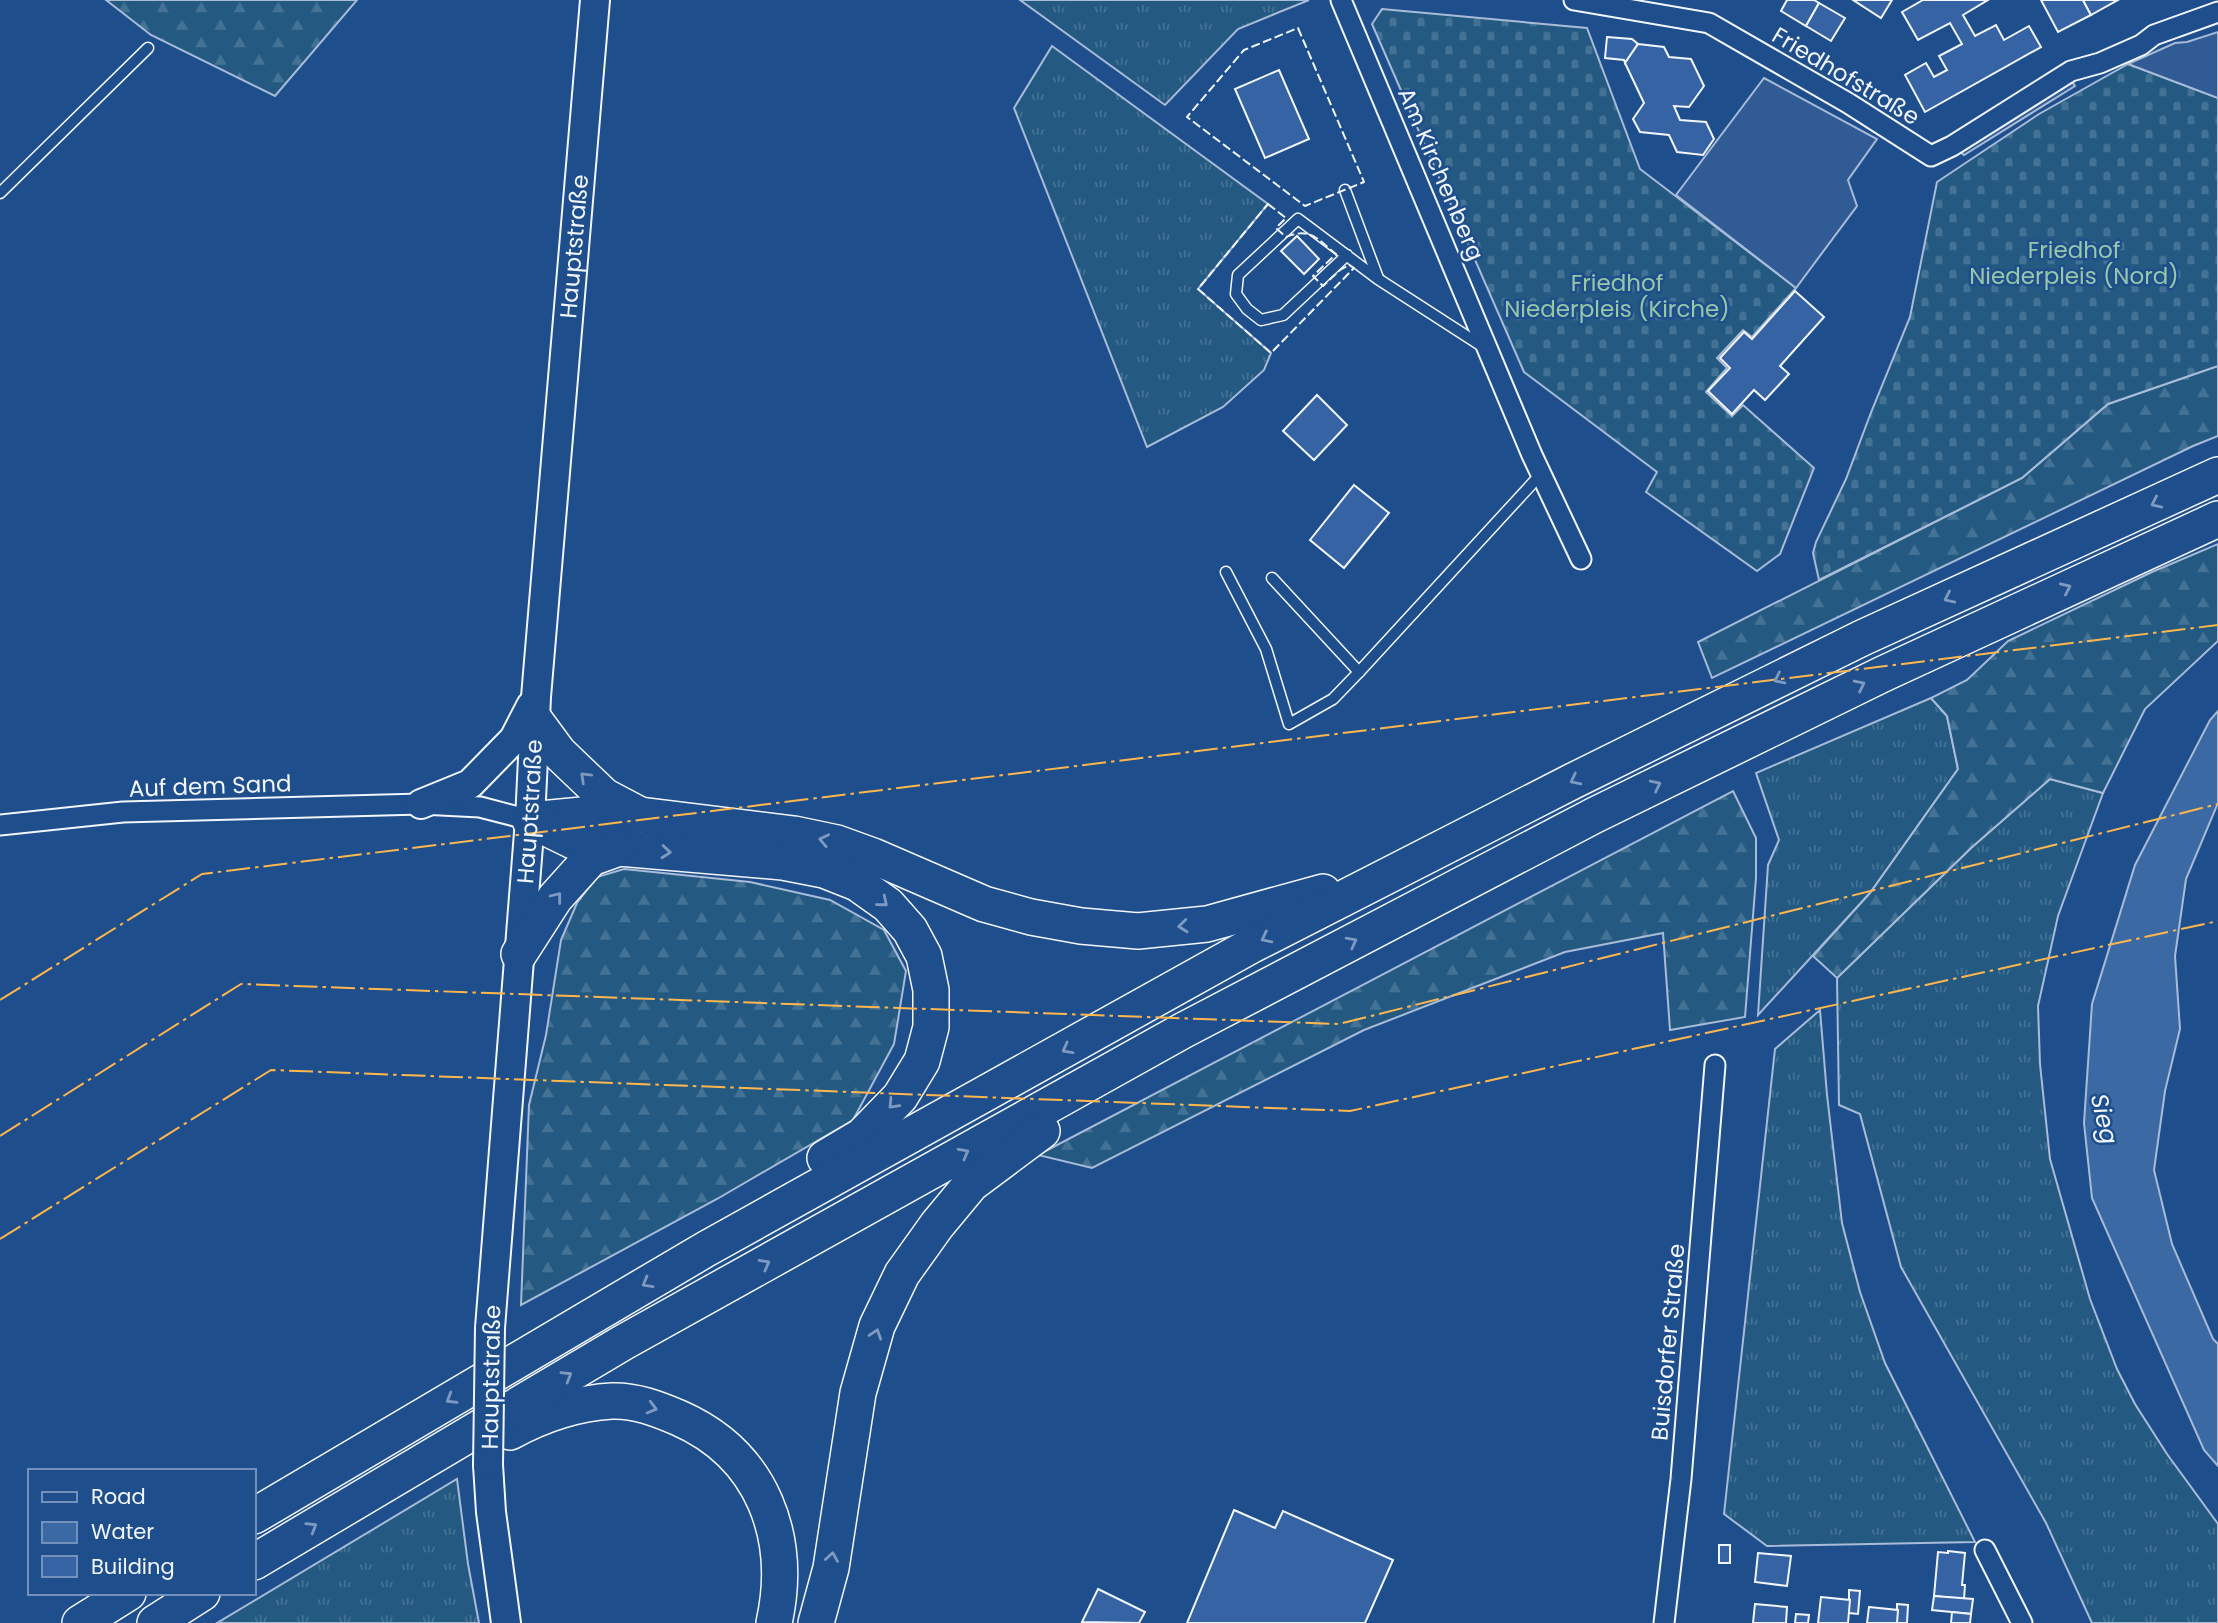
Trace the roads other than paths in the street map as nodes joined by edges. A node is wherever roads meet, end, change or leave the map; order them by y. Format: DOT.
graph roads {
  1 [pos="595,0"];
  2 [pos="1341,0"];
  3 [pos="1574,0"];
  4 [pos="2218,12"];
  5 [pos="148,48"];
  6 [pos="1345,190"];
  7 [pos="0,193"];
  8 [pos="1347,255"];
  9 [pos="1378,279"];
  10 [pos="1488,350"];
  11 [pos="1541,474"];
  12 [pos="2218,475"];
  13 [pos="2218,519"];
  14 [pos="1581,559"];
  15 [pos="1226,572"];
  16 [pos="1272,578"];
  17 [pos="1359,672"];
  18 [pos="535,708"];
  19 [pos="421,804"];
  20 [pos="640,816"];
  21 [pos="530,820"];
  22 [pos="0,825"];
  23 [pos="620,848"];
  24 [pos="1392,874"];
  25 [pos="519,954"];
  26 [pos="1184,1030"];
  27 [pos="1715,1065"];
  28 [pos="706,1249"];
  29 [pos="403,1474"];
  30 [pos="256,1515"];
  31 [pos="1985,1550"];
  32 [pos="256,1561"];
  33 [pos="125,1595"];
  34 [pos="199,1595"];
  35 [pos="80,1623"];
  36 [pos="155,1623"];
  37 [pos="506,1623"];
  38 [pos="774,1623"];
  39 [pos="816,1623"];
  40 [pos="1664,1623"];
  41 [pos="2022,1623"];
  1 -- 18 [label="main road, Hauptstraße"];
  2 -- 10 [label="street, Am Kirchenberg"];
  3 -- 4 [label="street, Friedhofstraße"];
  5 -- 7 [label="lane"];
  6 -- 9 [label="lane"];
  8 -- 8 [label="lane"];
  8 -- 9 [label="lane"];
  9 -- 10 [label="lane"];
  10 -- 11 [label="street, Am Kirchenberg"];
  11 -- 14 [label="street, Am Kirchenberg"];
  11 -- 17 [label="lane"];
  12 -- 24 [label="highway, one-way"];
  26 -- 13 [label="highway, one-way"];
  15 -- 17 [label="lane"];
  16 -- 17 [label="lane"];
  18 -- 19 [label="main road"];
  20 -- 18 [label="highway, one-way"];
  18 -- 21 [label="main road, Hauptstraße"];
  19 -- 21 [label="street, Auf dem Sand"];
  19 -- 22 [label="street, Auf dem Sand"];
  20 -- 21 [label="highway"];
  24 -- 20 [label="highway, one-way"];
  21 -- 23 [label="highway"];
  21 -- 25 [label="main road, Hauptstraße"];
  25 -- 23 [label="highway, one-way"];
  23 -- 28 [label="highway, one-way"];
  24 -- 28 [label="highway, one-way"];
  25 -- 37 [label="main road, Hauptstraße, bridge"];
  29 -- 26 [label="highway, one-way"];
  39 -- 26 [label="highway, one-way"];
  27 -- 40 [label="street, Buisdorfer Straße"];
  28 -- 30 [label="highway, one-way"];
  32 -- 29 [label="highway, one-way"];
  29 -- 38 [label="highway, one-way"];
  31 -- 41 [label="street"];
  33 -- 35 [label="highway"];
  34 -- 36 [label="highway"];
}
